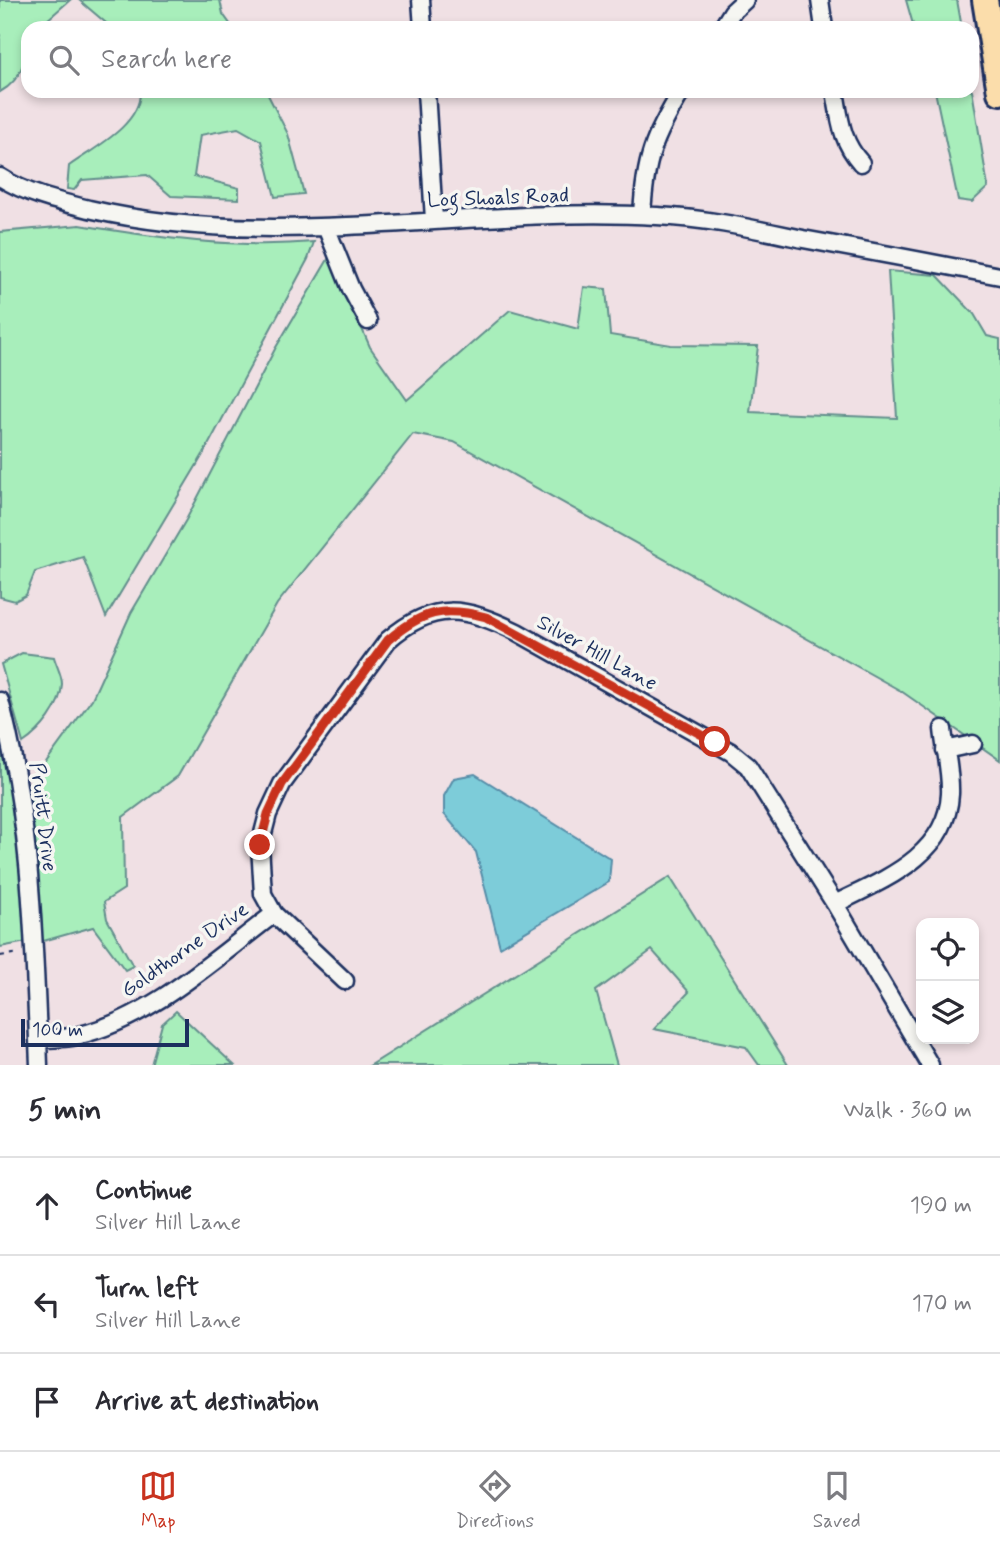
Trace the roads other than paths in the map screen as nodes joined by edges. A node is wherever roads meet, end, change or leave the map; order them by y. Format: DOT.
graph roads {
  1 [pos="421,0"];
  2 [pos="745,0"];
  3 [pos="820,0"];
  4 [pos="985,0"];
  5 [pos="422,21"];
  6 [pos="726,21"];
  7 [pos="823,21"];
  8 [pos="1000,92"];
  9 [pos="426,98"];
  10 [pos="678,98"];
  11 [pos="836,98"];
  12 [pos="861,163"];
  13 [pos="0,177"];
  14 [pos="642,215"];
  15 [pos="434,220"];
  16 [pos="326,227"];
  17 [pos="1000,275"];
  18 [pos="368,321"];
  19 [pos="0,701"];
  20 [pos="943,729"];
  21 [pos="973,744"];
  22 [pos="945,750"];
  23 [pos="835,904"];
  24 [pos="274,914"];
  25 [pos="345,981"];
  26 [pos="38,1040"];
  27 [pos="39,1065"];
  28 [pos="930,1065"];
  1 -- 5 [label="street"];
  2 -- 6 [label="street"];
  3 -- 7 [label="street"];
  4 -- 8 [label="highway"];
  9 -- 15 [label="street"];
  10 -- 14 [label="street"];
  11 -- 12 [label="street"];
  13 -- 16 [label="street, Log Shoals Road"];
  14 -- 15 [label="street, Log Shoals Road"];
  14 -- 17 [label="street, Log Shoals Road"];
  15 -- 16 [label="street, Log Shoals Road"];
  16 -- 18 [label="street"];
  19 -- 26 [label="street, Pruitt Drive"];
  20 -- 22 [label="street"];
  21 -- 22 [label="street"];
  22 -- 23 [label="street"];
  23 -- 24 [label="street, Silver Hill Lane"];
  23 -- 28 [label="street, Silver Hill Lane"];
  24 -- 25 [label="street"];
  24 -- 26 [label="street, Goldthorne Drive"];
  26 -- 27 [label="street, Pruitt Drive"];
}
